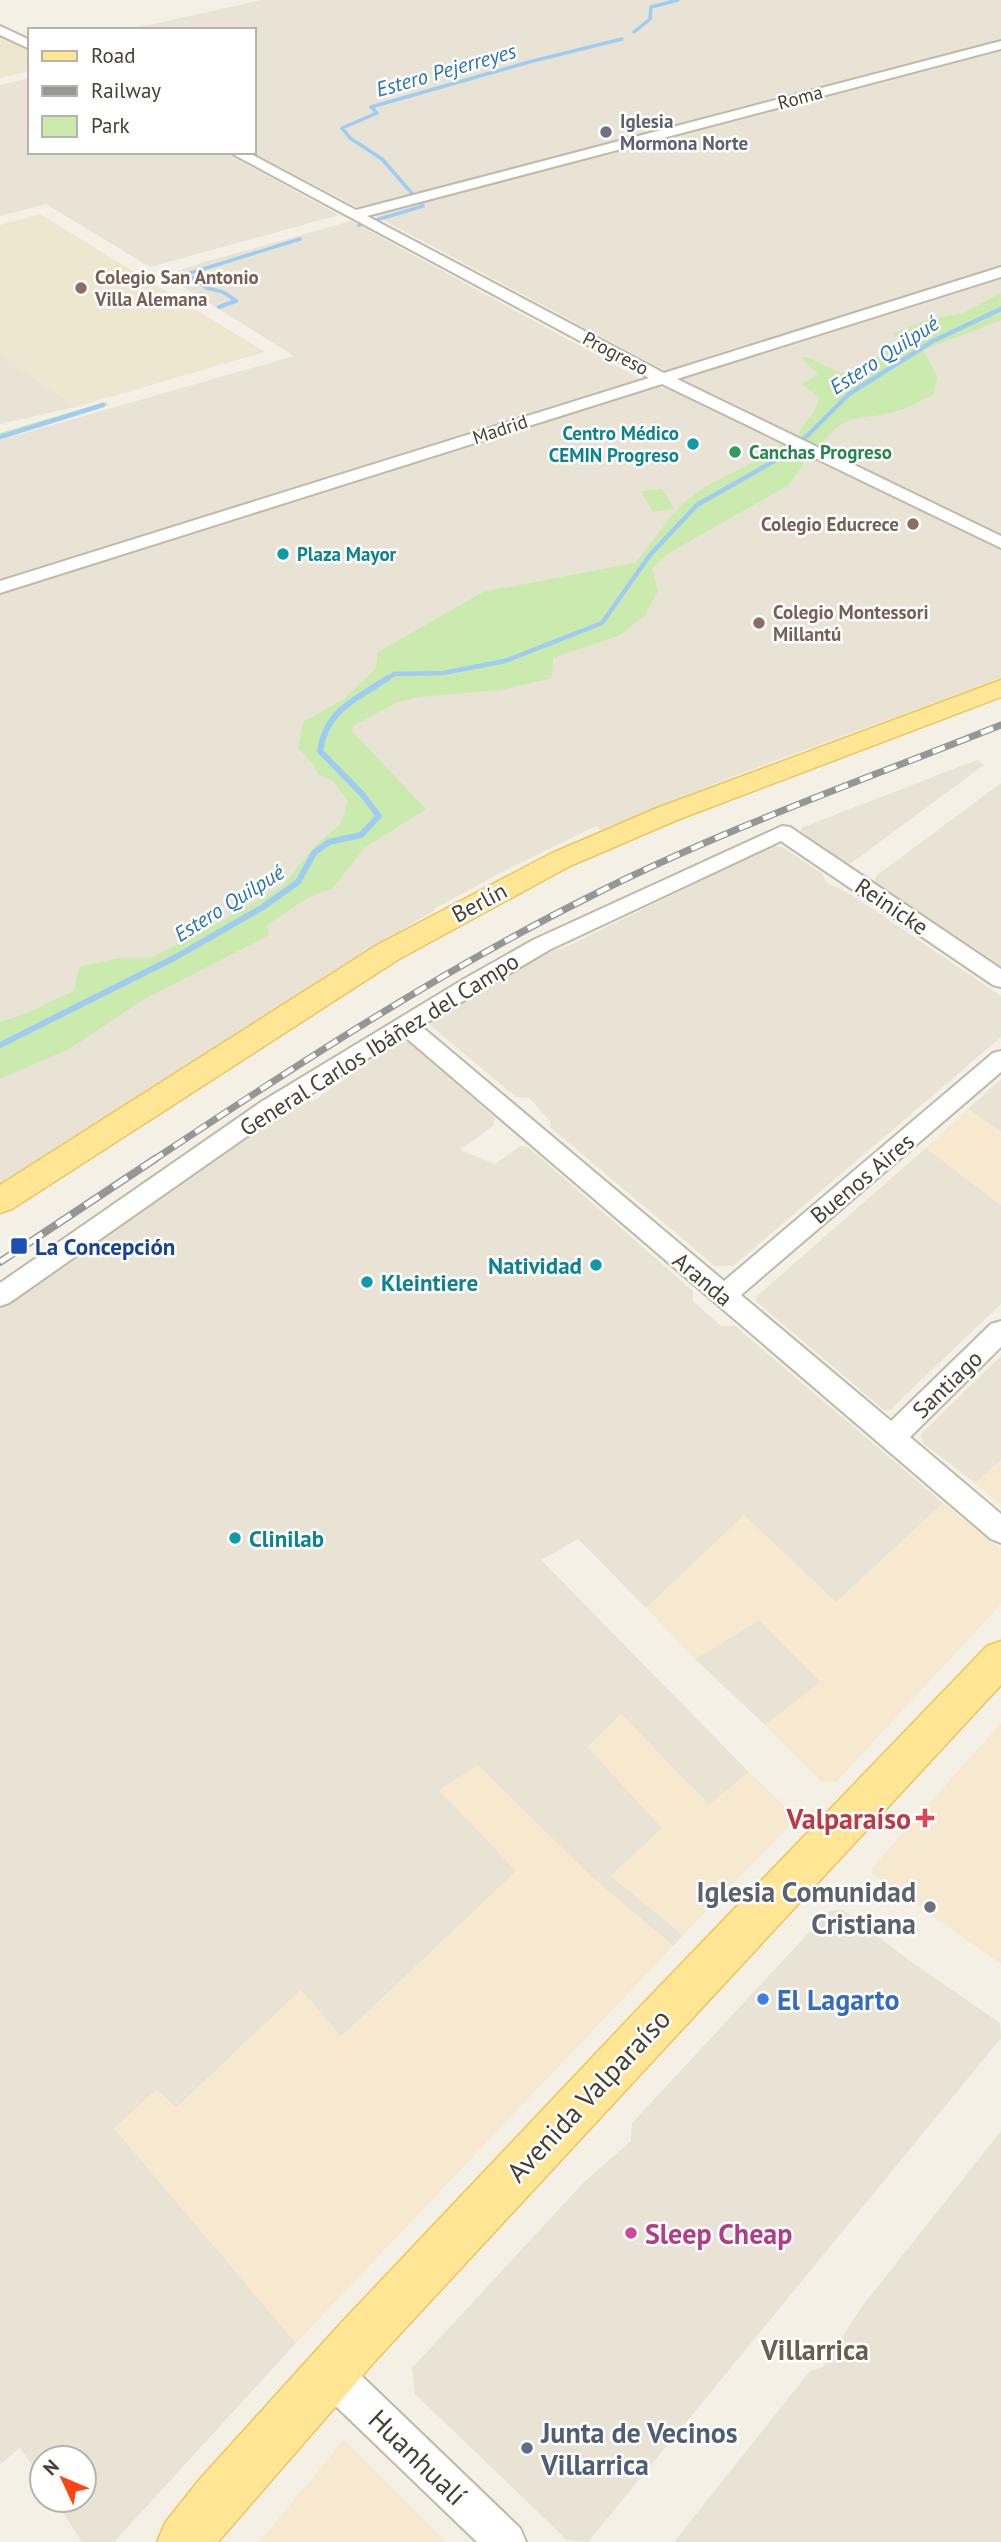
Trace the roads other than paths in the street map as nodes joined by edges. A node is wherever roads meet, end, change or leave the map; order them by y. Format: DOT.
graph roads {
  1 [pos="0,30"];
  2 [pos="28,44"];
  3 [pos="1001,45"];
  4 [pos="240,154"];
  5 [pos="366,220"];
  6 [pos="1001,272"];
  7 [pos="662,378"];
  8 [pos="1001,543"];
  9 [pos="0,587"];
  10 [pos="1001,688"];
  11 [pos="782,832"];
  12 [pos="1001,980"];
  13 [pos="407,1026"];
  14 [pos="1001,1059"];
  15 [pos="0,1201"];
  16 [pos="0,1296"];
  17 [pos="723,1296"];
  18 [pos="1001,1331"];
  19 [pos="892,1437"];
  20 [pos="1001,1531"];
  21 [pos="1001,1658"];
  22 [pos="330,2373"];
  23 [pos="184,2542"];
  24 [pos="506,2542"];
  1 -- 2 [label="street"];
  3 -- 5 [label="street, Roma"];
  4 -- 5 [label="street, Progreso"];
  5 -- 7 [label="street, Progreso"];
  6 -- 7 [label="street, Madrid"];
  7 -- 8 [label="street, Progreso"];
  7 -- 9 [label="street, Madrid"];
  10 -- 15 [label="main road, Berlín"];
  11 -- 12 [label="street, Reinicke"];
  11 -- 13 [label="street, General Carlos Ibáñez del Campo"];
  13 -- 16 [label="street, General Carlos Ibáñez del Campo"];
  13 -- 17 [label="street, Aranda"];
  14 -- 17 [label="street, Buenos Aires"];
  17 -- 19 [label="street, Aranda"];
  18 -- 19 [label="street, Santiago"];
  19 -- 20 [label="street, Aranda"];
  21 -- 22 [label="main road, Avenida Valparaíso"];
  22 -- 23 [label="main road, Avenida Valparaíso"];
  22 -- 24 [label="street, Huanhualí"];
}
